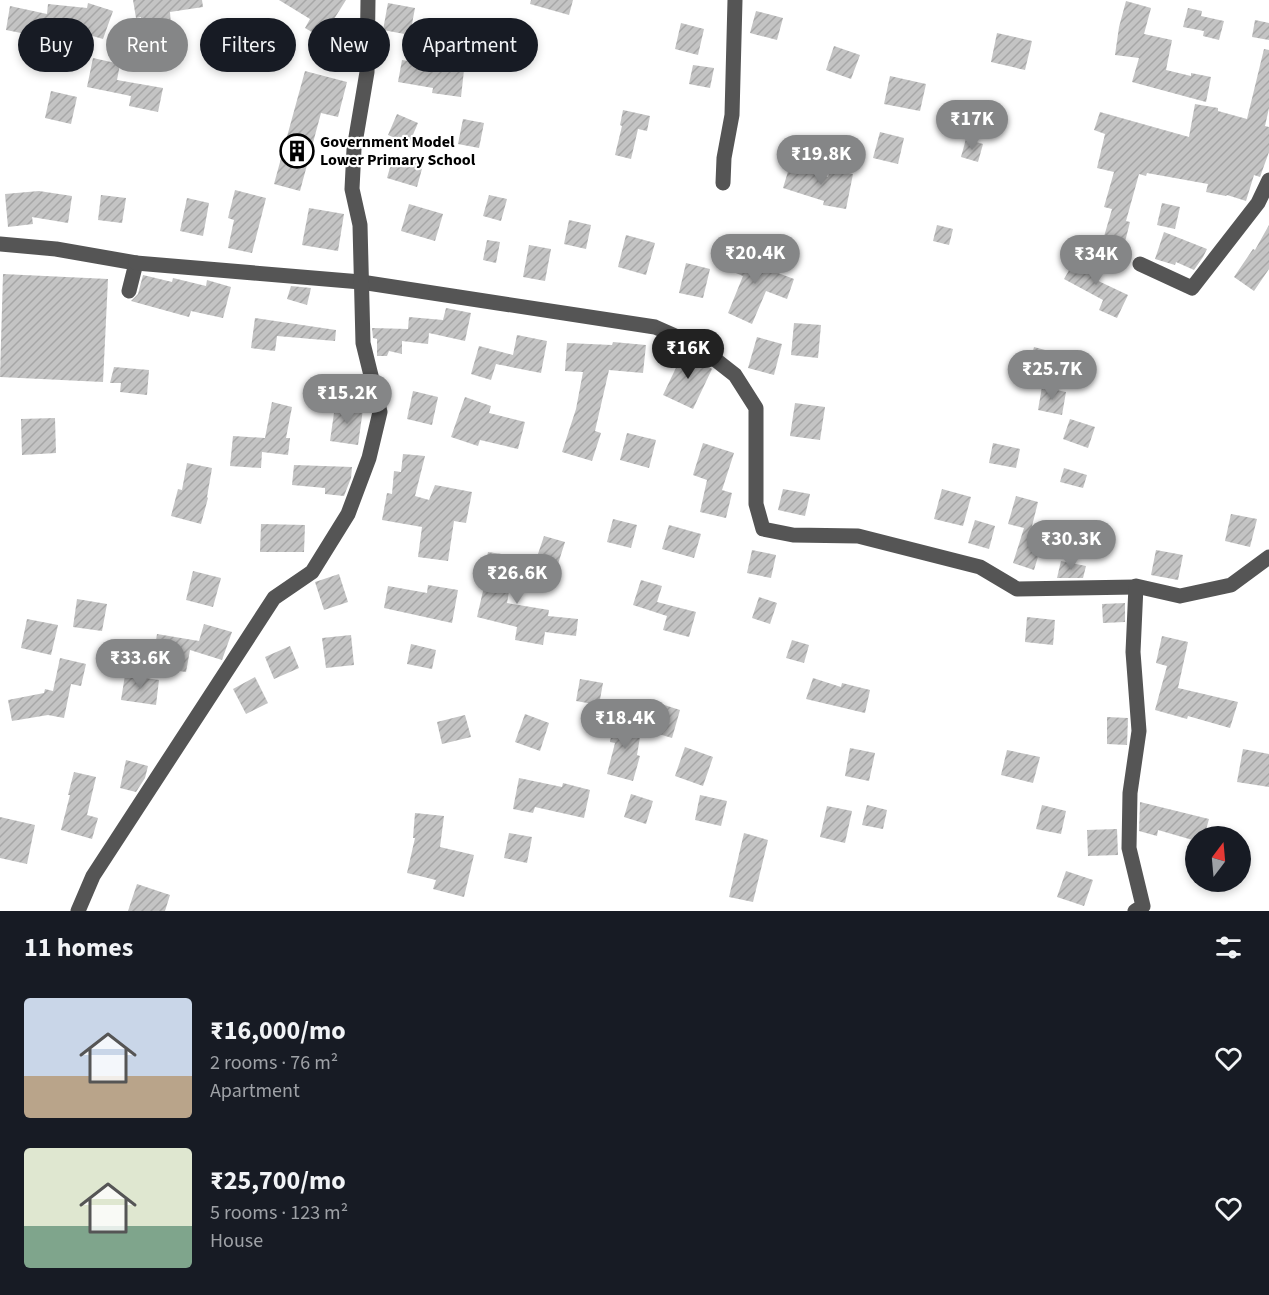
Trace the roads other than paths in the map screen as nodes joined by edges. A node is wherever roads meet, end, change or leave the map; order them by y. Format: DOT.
graph roads {
  1 [pos="368,0"];
  2 [pos="735,0"];
  3 [pos="1269,180"];
  4 [pos="723,183"];
  5 [pos="0,244"];
  6 [pos="136,262"];
  7 [pos="1140,264"];
  8 [pos="361,282"];
  9 [pos="129,291"];
  10 [pos="1269,557"];
  11 [pos="1135,587"];
  12 [pos="78,911"];
  13 [pos="1135,911"];
  1 -- 8 [label="street"];
  2 -- 4 [label="street"];
  3 -- 7 [label="street"];
  5 -- 6 [label="street"];
  6 -- 8 [label="street"];
  6 -- 9 [label="street"];
  8 -- 11 [label="street"];
  8 -- 12 [label="street"];
  10 -- 11 [label="street"];
  11 -- 13 [label="street"];
}
